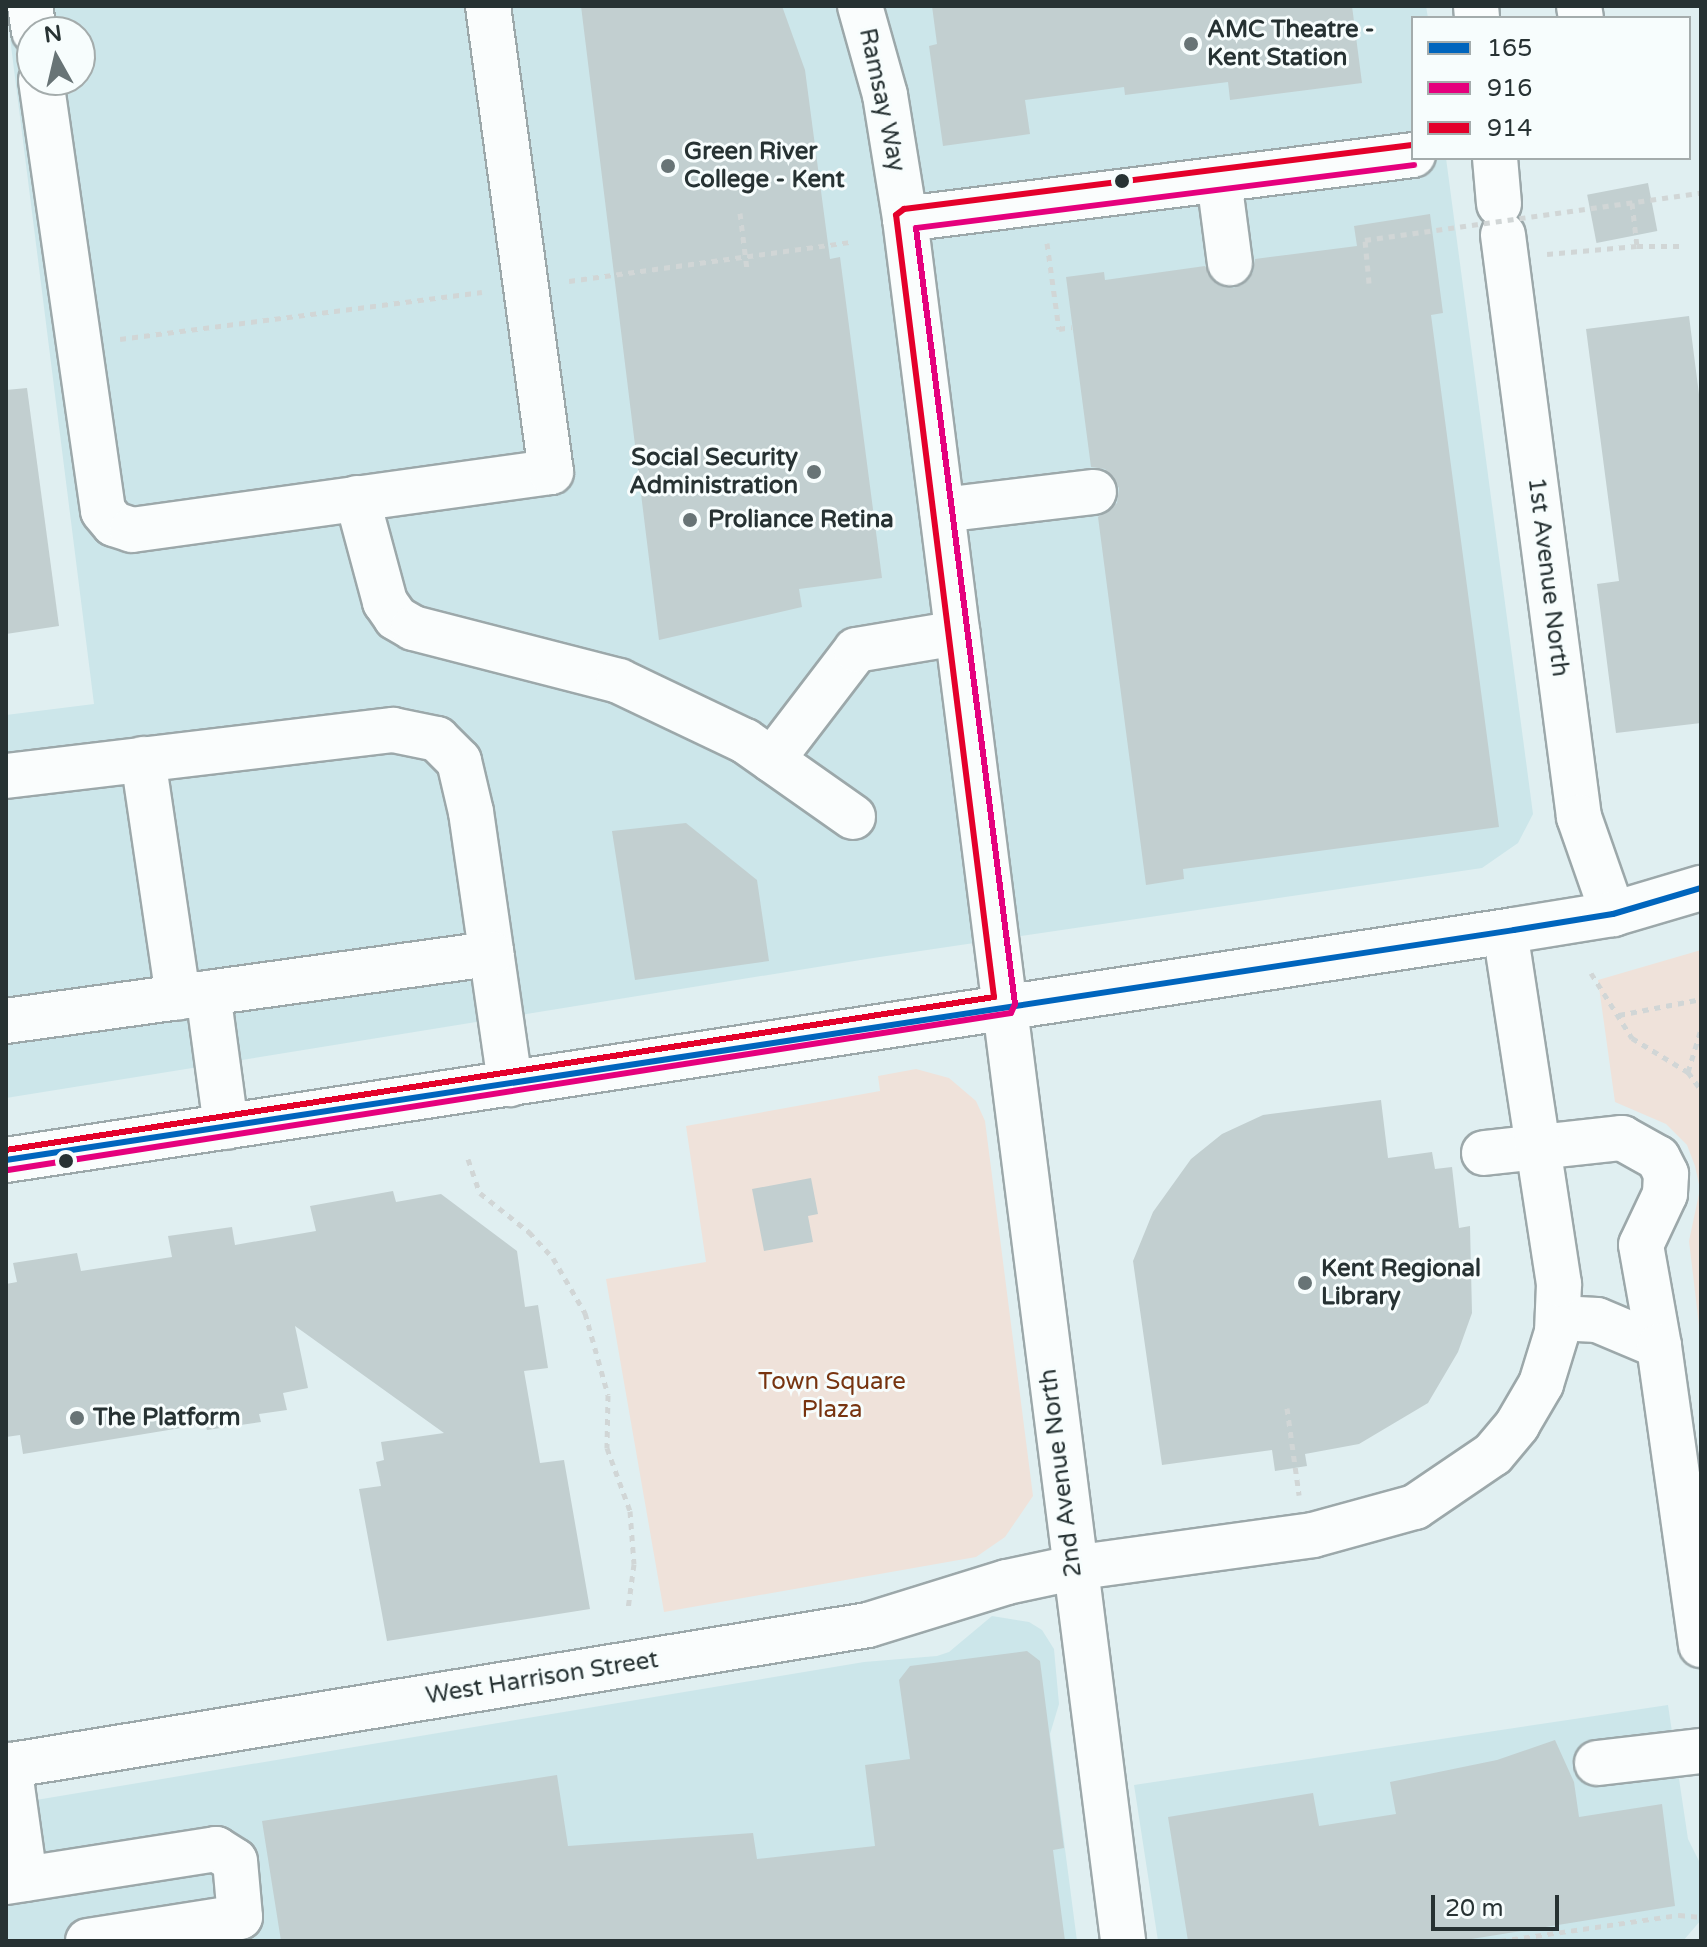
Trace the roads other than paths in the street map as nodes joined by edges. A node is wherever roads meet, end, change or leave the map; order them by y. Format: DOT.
graph roads {
  1 [pos="488,6"];
  2 [pos="860,6"];
  3 [pos="43,96"];
  4 [pos="1411,155"];
  5 [pos="1495,160"];
  6 [pos="1219,180"];
  7 [pos="905,219"];
  8 [pos="1230,263"];
  9 [pos="1094,492"];
  10 [pos="357,498"];
  11 [pos="942,510"];
  12 [pos="958,633"];
  13 [pos="143,759"];
  14 [pos="772,760"];
  15 [pos="6,776"];
  16 [pos="853,817"];
  17 [pos="1701,888"];
  18 [pos="1613,914"];
  19 [pos="1505,932"];
  20 [pos="491,954"];
  21 [pos="193,995"];
  22 [pos="1005,1005"];
  23 [pos="6,1021"];
  24 [pos="510,1084"];
  25 [pos="226,1127"];
  26 [pos="1538,1146"];
  27 [pos="1484,1153"];
  28 [pos="6,1160"];
  29 [pos="1558,1318"];
  30 [pos="1659,1346"];
  31 [pos="1073,1568"];
  32 [pos="1701,1645"];
  33 [pos="1701,1751"];
  34 [pos="1597,1763"];
  35 [pos="8,1765"];
  36 [pos="16,1881"];
  37 [pos="88,1941"];
  38 [pos="1123,1941"];
  1 -- 10 [label="street"];
  2 -- 7 [label="street, Ramsay Way"];
  3 -- 10 [label="street"];
  4 -- 6 [label="street"];
  5 -- 18 [label="street, 1st Avenue North"];
  6 -- 7 [label="street"];
  6 -- 8 [label="street"];
  7 -- 11 [label="street, Ramsay Way"];
  9 -- 11 [label="street"];
  10 -- 14 [label="street"];
  11 -- 12 [label="street, Ramsay Way"];
  12 -- 14 [label="street"];
  12 -- 22 [label="street, Ramsay Way"];
  13 -- 15 [label="street"];
  13 -- 20 [label="street"];
  13 -- 21 [label="street"];
  14 -- 16 [label="street"];
  17 -- 18 [label="street"];
  18 -- 19 [label="street"];
  19 -- 22 [label="street"];
  19 -- 26 [label="street, West Harrison Street"];
  20 -- 21 [label="street"];
  20 -- 24 [label="street"];
  21 -- 23 [label="street"];
  21 -- 25 [label="street"];
  22 -- 24 [label="street"];
  22 -- 31 [label="street, 2nd Avenue North"];
  24 -- 25 [label="street"];
  25 -- 28 [label="street"];
  26 -- 27 [label="street"];
  26 -- 29 [label="street, West Harrison Street"];
  26 -- 30 [label="street"];
  29 -- 30 [label="street"];
  29 -- 31 [label="street, West Harrison Street"];
  30 -- 32 [label="street"];
  31 -- 35 [label="street, West Harrison Street"];
  31 -- 38 [label="street, 2nd Avenue North"];
  33 -- 34 [label="street"];
  35 -- 36 [label="street"];
  36 -- 37 [label="street"];
}
